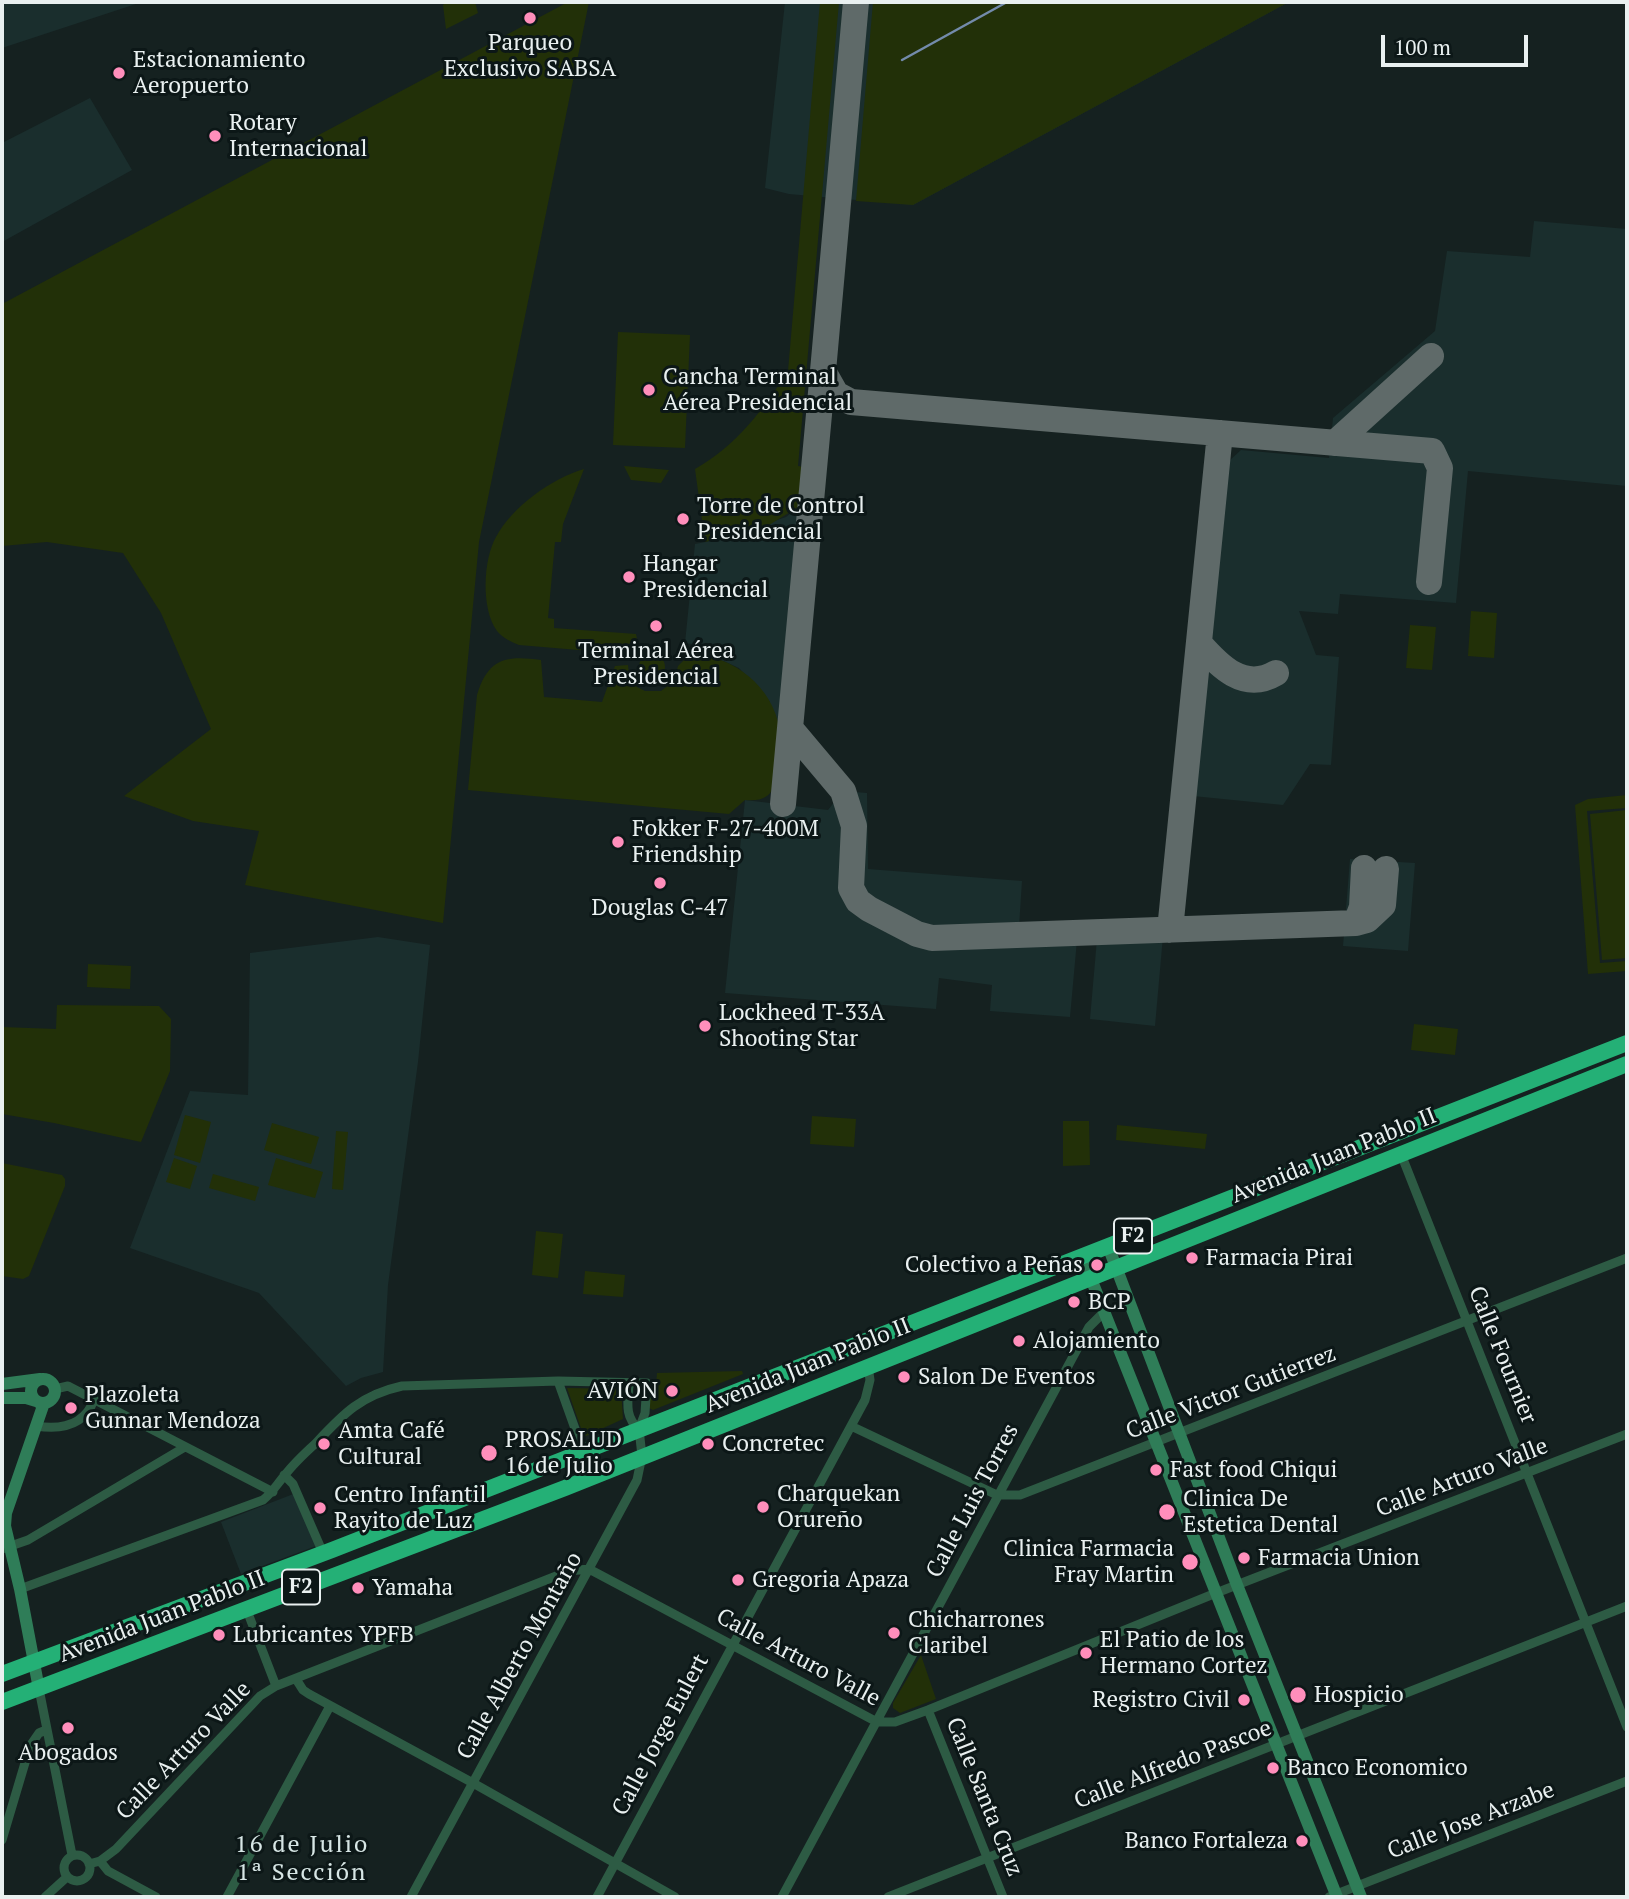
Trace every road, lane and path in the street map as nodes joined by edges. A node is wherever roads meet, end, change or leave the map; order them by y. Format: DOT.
graph roads {
  1 [pos="1627,1044"];
  2 [pos="1627,1064"];
  3 [pos="1401,1154"];
  4 [pos="1108,1246"];
  5 [pos="1082,1256"];
  6 [pos="1627,1258"];
  7 [pos="1115,1268"];
  8 [pos="1090,1278"];
  9 [pos="1104,1312"];
  10 [pos="1468,1321"];
  11 [pos="868,1366"];
  12 [pos="40,1379"];
  13 [pos="558,1381"];
  14 [pos="629,1383"];
  15 [pos="2,1384"];
  16 [pos="55,1389"];
  17 [pos="2,1398"];
  18 [pos="94,1400"];
  19 [pos="40,1402"];
  20 [pos="36,1426"];
  21 [pos="851,1426"];
  22 [pos="639,1429"];
  23 [pos="1180,1433"];
  24 [pos="1627,1434"];
  25 [pos="1156,1443"];
  26 [pos="185,1447"];
  27 [pos="583,1451"];
  28 [pos="642,1456"];
  29 [pos="1527,1474"];
  30 [pos="284,1475"];
  31 [pos="274,1492"];
  32 [pos="997,1495"];
  33 [pos="6,1548"];
  34 [pos="323,1553"];
  35 [pos="589,1569"];
  36 [pos="1237,1585"];
  37 [pos="20,1589"];
  38 [pos="1216,1593"];
  39 [pos="1627,1606"];
  40 [pos="246,1608"];
  41 [pos="1586,1622"];
  42 [pos="732,1645"];
  43 [pos="35,1661"];
  44 [pos="2,1674"];
  45 [pos="296,1679"];
  46 [pos="276,1686"];
  47 [pos="39,1689"];
  48 [pos="2,1702"];
  49 [pos="330,1706"];
  50 [pos="928,1710"];
  51 [pos="877,1722"];
  52 [pos="1627,1727"];
  53 [pos="46,1730"];
  54 [pos="1298,1737"];
  55 [pos="1277,1746"];
  56 [pos="1627,1781"];
  57 [pos="473,1783"];
  58 [pos="2,1840"];
  59 [pos="72,1855"];
  60 [pos="989,1858"];
  61 [pos="100,1861"];
  62 [pos="615,1863"];
  63 [pos="89,1864"];
  64 [pos="67,1877"];
  65 [pos="1359,1891"];
  66 [pos="1334,1896"];
  67 [pos="45,1897"];
  68 [pos="156,1897"];
  69 [pos="227,1897"];
  70 [pos="411,1897"];
  71 [pos="597,1897"];
  72 [pos="676,1897"];
  73 [pos="782,1897"];
  74 [pos="888,1897"];
  75 [pos="1003,1897"];
  1 -- 4 [label="highway, Avenida Juan Pablo II / F2"];
  2 -- 3 [label="highway, Avenida Juan Pablo II / F2"];
  3 -- 7 [label="highway, Avenida Juan Pablo II / F2"];
  3 -- 10 [label="street, Calle Fournier"];
  4 -- 5 [label="highway, Avenida Juan Pablo II / F2"];
  4 -- 7 [label="main road"];
  5 -- 8 [label="main road"];
  5 -- 22 [label="highway, Avenida Juan Pablo II / F2"];
  6 -- 10 [label="street, Calle Victor Gutierrez"];
  7 -- 8 [label="highway, Avenida Juan Pablo II / F2"];
  7 -- 23 [label="main road"];
  8 -- 9 [label="main road"];
  8 -- 11 [label="highway, Avenida Juan Pablo II / F2"];
  9 -- 25 [label="main road"];
  9 -- 32 [label="street, Calle Luis Torres"];
  10 -- 23 [label="street, Calle Victor Gutierrez"];
  10 -- 29 [label="street, Calle Fournier"];
  11 -- 21 [label="street, Calle Jorge Eulert"];
  11 -- 28 [label="highway, Avenida Juan Pablo II / F2"];
  12 -- 15 [label="main road"];
  12 -- 16 [label="main road"];
  12 -- 19 [label="main road"];
  13 -- 14 [label="street"];
  13 -- 27 [label="street"];
  13 -- 30 [label="street"];
  14 -- 22 [label="street"];
  14 -- 22 [label="street"];
  16 -- 18 [label="street"];
  16 -- 19 [label="main road"];
  17 -- 19 [label="main road"];
  18 -- 20 [label="street"];
  18 -- 26 [label="street"];
  19 -- 20 [label="main road"];
  20 -- 33 [label="main road"];
  21 -- 32 [label="street"];
  21 -- 42 [label="street, Calle Jorge Eulert"];
  22 -- 27 [label="highway, Avenida Juan Pablo II / F2"];
  22 -- 28 [label="street, Calle Alberto Montaño"];
  23 -- 25 [label="street, Calle Victor Gutierrez"];
  23 -- 36 [label="main road"];
  24 -- 29 [label="street, Calle Arturo Valle"];
  25 -- 32 [label="street, Calle Victor Gutierrez"];
  25 -- 38 [label="main road"];
  26 -- 31 [label="street"];
  26 -- 33 [label="street"];
  27 -- 34 [label="highway, Avenida Juan Pablo II / F2"];
  28 -- 35 [label="street, Calle Alberto Montaño"];
  28 -- 40 [label="highway, Avenida Juan Pablo II / F2"];
  29 -- 36 [label="street, Calle Arturo Valle"];
  29 -- 41 [label="street, Calle Fournier"];
  30 -- 31 [label="street"];
  30 -- 34 [label="street"];
  31 -- 37 [label="street"];
  32 -- 51 [label="street, Calle Luis Torres"];
  33 -- 37 [label="main road"];
  34 -- 43 [label="highway, Avenida Juan Pablo II / F2"];
  35 -- 42 [label="street, Calle Arturo Valle"];
  35 -- 45 [label="street, Calle Arturo Valle"];
  35 -- 57 [label="street, Calle Alberto Montaño"];
  36 -- 38 [label="street, Calle Arturo Valle"];
  36 -- 54 [label="main road"];
  37 -- 43 [label="main road"];
  38 -- 50 [label="street, Calle Arturo Valle"];
  38 -- 55 [label="main road"];
  39 -- 41 [label="street, Calle Alfredo Pascoe"];
  40 -- 46 [label="street"];
  40 -- 47 [label="highway, Avenida Juan Pablo II / F2"];
  41 -- 52 [label="street, Calle Fournier"];
  41 -- 54 [label="street, Calle Alfredo Pascoe"];
  42 -- 51 [label="street, Calle Arturo Valle"];
  42 -- 62 [label="street, Calle Jorge Eulert"];
  43 -- 44 [label="highway, Avenida Juan Pablo II / F2"];
  43 -- 47 [label="main road"];
  45 -- 46 [label="street, Calle Arturo Valle"];
  45 -- 49 [label="street"];
  46 -- 61 [label="street, Calle Arturo Valle"];
  47 -- 48 [label="highway, Avenida Juan Pablo II / F2"];
  47 -- 53 [label="street"];
  49 -- 57 [label="street"];
  49 -- 69 [label="street"];
  50 -- 51 [label="street, Calle Arturo Valle"];
  50 -- 60 [label="street, Calle Santa Cruz"];
  51 -- 73 [label="street, Calle Luis Torres"];
  53 -- 58 [label="street"];
  53 -- 59 [label="street"];
  54 -- 55 [label="street, Calle Alfredo Pascoe"];
  54 -- 65 [label="main road"];
  55 -- 60 [label="street, Calle Alfredo Pascoe"];
  55 -- 66 [label="main road"];
  56 -- 65 [label="street, Calle Jose Arzabe"];
  57 -- 62 [label="street"];
  57 -- 70 [label="street, Calle Alberto Montaño"];
  59 -- 63 [label="street"];
  59 -- 64 [label="street"];
  60 -- 74 [label="street, Calle Alfredo Pascoe"];
  60 -- 75 [label="street, Calle Santa Cruz"];
  61 -- 63 [label="street, Calle Arturo Valle"];
  61 -- 68 [label="street"];
  62 -- 71 [label="street, Calle Jorge Eulert"];
  62 -- 72 [label="street"];
  63 -- 64 [label="street"];
  64 -- 67 [label="street"];
  65 -- 66 [label="street, Calle Jose Arzabe"];
}
